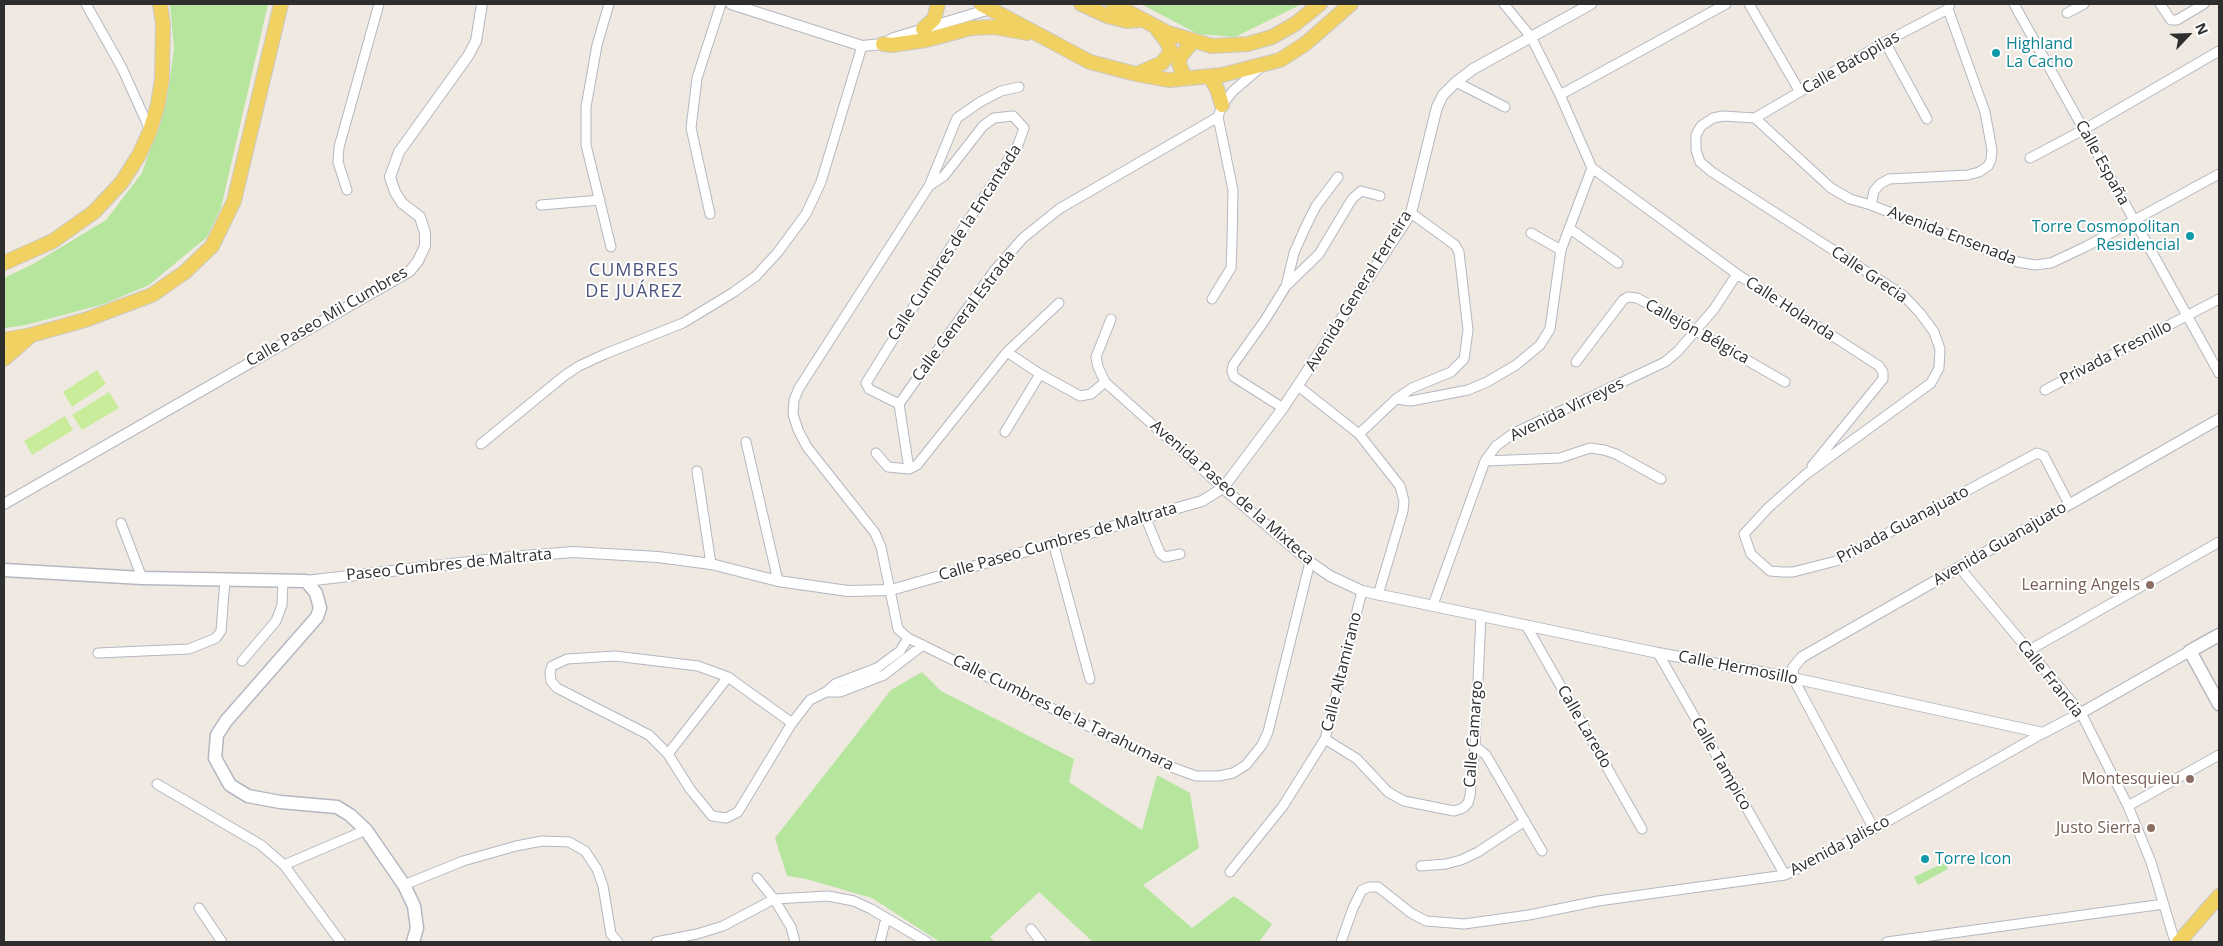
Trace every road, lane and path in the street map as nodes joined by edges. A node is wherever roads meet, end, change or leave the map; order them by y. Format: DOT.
graph roads {
  1 [pos="86,4"];
  2 [pos="160,4"];
  3 [pos="281,4"];
  4 [pos="378,4"];
  5 [pos="482,4"];
  6 [pos="609,4"];
  7 [pos="721,4"];
  8 [pos="731,4"];
  9 [pos="938,4"];
  10 [pos="1007,4"];
  11 [pos="1081,4"];
  12 [pos="1113,4"];
  13 [pos="1320,4"];
  14 [pos="1351,4"];
  15 [pos="1504,4"];
  16 [pos="1591,4"];
  17 [pos="1726,4"];
  18 [pos="1749,4"];
  19 [pos="2014,4"];
  20 [pos="2084,4"];
  21 [pos="2160,4"];
  22 [pos="2204,4"];
  23 [pos="986,6"];
  24 [pos="1949,6"];
  25 [pos="2067,13"];
  26 [pos="1140,20"];
  27 [pos="1154,26"];
  28 [pos="923,30"];
  29 [pos="1043,36"];
  30 [pos="1531,37"];
  31 [pos="1193,41"];
  32 [pos="1885,42"];
  33 [pos="883,44"];
  34 [pos="862,46"];
  35 [pos="2219,51"];
  36 [pos="1263,66"];
  37 [pos="1136,74"];
  38 [pos="1210,76"];
  39 [pos="1184,78"];
  40 [pos="1456,82"];
  41 [pos="1019,87"];
  42 [pos="1800,92"];
  43 [pos="1560,94"];
  44 [pos="1505,107"];
  45 [pos="1220,111"];
  46 [pos="1755,118"];
  47 [pos="1927,119"];
  48 [pos="150,130"];
  49 [pos="2084,130"];
  50 [pos="2030,158"];
  51 [pos="1592,168"];
  52 [pos="2219,174"];
  53 [pos="1338,177"];
  54 [pos="929,186"];
  55 [pos="347,190"];
  56 [pos="1380,196"];
  57 [pos="600,200"];
  58 [pos="541,205"];
  59 [pos="1871,205"];
  60 [pos="1411,213"];
  61 [pos="710,214"];
  62 [pos="2134,222"];
  63 [pos="1569,228"];
  64 [pos="1531,232"];
  65 [pos="611,247"];
  66 [pos="1561,250"];
  67 [pos="4,263"];
  68 [pos="1618,263"];
  69 [pos="1737,274"];
  70 [pos="1286,286"];
  71 [pos="1212,299"];
  72 [pos="2219,299"];
  73 [pos="1059,303"];
  74 [pos="2188,317"];
  75 [pos="1111,319"];
  76 [pos="1695,330"];
  77 [pos="31,335"];
  78 [pos="4,340"];
  79 [pos="1007,352"];
  80 [pos="4,359"];
  81 [pos="1576,362"];
  82 [pos="2219,373"];
  83 [pos="1040,374"];
  84 [pos="1105,382"];
  85 [pos="1785,382"];
  86 [pos="1298,386"];
  87 [pos="2045,390"];
  88 [pos="1396,399"];
  89 [pos="899,404"];
  90 [pos="1283,408"];
  91 [pos="2219,419"];
  92 [pos="1005,432"];
  93 [pos="1359,434"];
  94 [pos="746,442"];
  95 [pos="481,444"];
  96 [pos="876,453"];
  97 [pos="1485,461"];
  98 [pos="911,468"];
  99 [pos="697,471"];
  100 [pos="1805,475"];
  101 [pos="1661,479"];
  102 [pos="1223,488"];
  103 [pos="4,504"];
  104 [pos="2069,504"];
  105 [pos="1145,516"];
  106 [pos="121,523"];
  107 [pos="1053,542"];
  108 [pos="2219,542"];
  109 [pos="1180,554"];
  110 [pos="1310,562"];
  111 [pos="711,564"];
  112 [pos="1958,567"];
  113 [pos="4,570"];
  114 [pos="142,578"];
  115 [pos="226,580"];
  116 [pos="283,580"];
  117 [pos="306,581"];
  118 [pos="778,581"];
  119 [pos="891,590"];
  120 [pos="1362,591"];
  121 [pos="1378,595"];
  122 [pos="1433,605"];
  123 [pos="1481,615"];
  124 [pos="1526,625"];
  125 [pos="2219,635"];
  126 [pos="908,638"];
  127 [pos="923,645"];
  128 [pos="2028,651"];
  129 [pos="2190,651"];
  130 [pos="98,653"];
  131 [pos="1658,653"];
  132 [pos="242,661"];
  133 [pos="728,677"];
  134 [pos="1793,678"];
  135 [pos="1090,680"];
  136 [pos="826,692"];
  137 [pos="2219,704"];
  138 [pos="2081,713"];
  139 [pos="792,723"];
  140 [pos="2043,732"];
  141 [pos="1325,740"];
  142 [pos="1475,746"];
  143 [pos="668,754"];
  144 [pos="2219,755"];
  145 [pos="157,784"];
  146 [pos="2128,806"];
  147 [pos="1525,822"];
  148 [pos="1642,829"];
  149 [pos="1874,829"];
  150 [pos="366,830"];
  151 [pos="1542,851"];
  152 [pos="284,865"];
  153 [pos="1421,866"];
  154 [pos="1230,872"];
  155 [pos="1785,875"];
  156 [pos="757,878"];
  157 [pos="404,884"];
  158 [pos="2219,896"];
  159 [pos="774,899"];
  160 [pos="2164,904"];
  161 [pos="199,908"];
  162 [pos="886,918"];
  163 [pos="1031,929"];
  164 [pos="340,941"];
  165 [pos="222,942"];
  166 [pos="414,942"];
  167 [pos="618,942"];
  168 [pos="656,942"];
  169 [pos="795,942"];
  170 [pos="880,942"];
  171 [pos="927,942"];
  172 [pos="1041,942"];
  173 [pos="1341,942"];
  174 [pos="1887,942"];
  175 [pos="2174,942"];
  176 [pos="2179,942"];
  1 -- 48 [label="street"];
  2 -- 48 [label="main road"];
  3 -- 77 [label="main road"];
  4 -- 55 [label="street"];
  5 -- 103 [label="street, Calle Paseo Mil Cumbres"];
  6 -- 57 [label="street"];
  7 -- 61 [label="street"];
  8 -- 34 [label="street"];
  9 -- 28 [label="main road"];
  10 -- 23 [label="main road"];
  11 -- 26 [label="main road"];
  12 -- 26 [label="main road"];
  13 -- 31 [label="main road"];
  14 -- 36 [label="main road"];
  15 -- 30 [label="street"];
  16 -- 30 [label="street, Avenida General Ferreira"];
  17 -- 43 [label="street"];
  18 -- 42 [label="street"];
  19 -- 49 [label="street, Calle España"];
  20 -- 25 [label="street"];
  21 -- 22 [label="street"];
  23 -- 28 [label="street"];
  23 -- 29 [label="main road"];
  24 -- 32 [label="street, Calle Batopilas"];
  24 -- 59 [label="street"];
  26 -- 27 [label="main road"];
  27 -- 31 [label="main road"];
  27 -- 37 [label="main road"];
  28 -- 33 [label="street"];
  29 -- 33 [label="main road"];
  29 -- 37 [label="main road"];
  30 -- 40 [label="street, Avenida General Ferreira"];
  30 -- 43 [label="street"];
  31 -- 39 [label="main road"];
  32 -- 42 [label="street, Calle Batopilas"];
  32 -- 47 [label="street"];
  33 -- 34 [label="street"];
  34 -- 95 [label="street"];
  35 -- 49 [label="street"];
  36 -- 38 [label="main road"];
  36 -- 45 [label="street, Calle General Estrada"];
  37 -- 39 [label="main road"];
  38 -- 39 [label="main road"];
  38 -- 45 [label="main road"];
  40 -- 44 [label="street"];
  40 -- 60 [label="street, Avenida General Ferreira"];
  41 -- 54 [label="street, Calle Cumbres de la Encantada"];
  42 -- 46 [label="street, Calle Batopilas"];
  43 -- 51 [label="street"];
  45 -- 71 [label="street"];
  45 -- 89 [label="street, Calle General Estrada"];
  46 -- 59 [label="street, Avenida Ensenada"];
  46 -- 100 [label="street, Calle Grecia"];
  48 -- 67 [label="main road"];
  49 -- 50 [label="street"];
  49 -- 62 [label="street, Calle España"];
  51 -- 63 [label="street"];
  51 -- 69 [label="street, Calle Holanda"];
  52 -- 62 [label="street, Avenida Ensenada"];
  53 -- 70 [label="street"];
  54 -- 89 [label="street, Calle Cumbres de la Encantada"];
  54 -- 119 [label="street, Calle Cumbres de la Encantada"];
  56 -- 70 [label="street"];
  57 -- 58 [label="street"];
  57 -- 65 [label="street"];
  59 -- 62 [label="street, Avenida Ensenada"];
  60 -- 86 [label="street, Avenida General Ferreira"];
  60 -- 88 [label="street"];
  62 -- 74 [label="street, Calle España"];
  63 -- 66 [label="street"];
  63 -- 68 [label="street"];
  64 -- 66 [label="street"];
  66 -- 88 [label="street"];
  69 -- 76 [label="street, Avenida Virreyes"];
  69 -- 100 [label="street, Calle Holanda"];
  70 -- 90 [label="street"];
  72 -- 74 [label="street, Privada Fresnillo"];
  73 -- 79 [label="street"];
  74 -- 82 [label="street, Calle España"];
  74 -- 87 [label="street, Privada Fresnillo"];
  75 -- 84 [label="street, Avenida Paseo de la Mixteca"];
  76 -- 81 [label="street, Callejón Bélgica"];
  76 -- 85 [label="street, Callejón Bélgica"];
  76 -- 97 [label="street, Avenida Virreyes"];
  77 -- 78 [label="main road"];
  77 -- 80 [label="main road"];
  79 -- 83 [label="street"];
  79 -- 98 [label="street"];
  83 -- 84 [label="street"];
  83 -- 92 [label="street"];
  84 -- 102 [label="street, Avenida Paseo de la Mixteca"];
  86 -- 90 [label="street, Avenida General Ferreira"];
  86 -- 93 [label="street, Calle Altamirano"];
  88 -- 93 [label="street"];
  89 -- 98 [label="street"];
  90 -- 102 [label="street, Avenida General Ferreira"];
  91 -- 104 [label="street, Avenida Guanajuato"];
  93 -- 121 [label="street, Calle Altamirano"];
  94 -- 118 [label="street"];
  96 -- 98 [label="street"];
  97 -- 101 [label="street"];
  97 -- 122 [label="street, Avenida Virreyes"];
  99 -- 111 [label="street"];
  100 -- 104 [label="street, Privada Guanajuato"];
  102 -- 105 [label="street, Calle Paseo Cumbres de Maltrata"];
  102 -- 110 [label="street, Avenida Paseo de la Mixteca"];
  104 -- 112 [label="street, Avenida Guanajuato"];
  105 -- 107 [label="street, Calle Paseo Cumbres de Maltrata"];
  105 -- 109 [label="street"];
  106 -- 114 [label="street"];
  107 -- 119 [label="street, Calle Paseo Cumbres de Maltrata"];
  107 -- 135 [label="street"];
  108 -- 128 [label="street"];
  110 -- 120 [label="street, Avenida Paseo de la Mixteca"];
  110 -- 127 [label="street, Calle Cumbres de la Tarahumara"];
  111 -- 117 [label="street, Paseo Cumbres de Maltrata"];
  111 -- 118 [label="street, Paseo Cumbres de Maltrata"];
  112 -- 128 [label="street, Calle Francia"];
  112 -- 134 [label="street, Avenida Guanajuato"];
  113 -- 114 [label="main road, Paseo Cumbres de Maltrata"];
  114 -- 115 [label="main road, Paseo Cumbres de Maltrata"];
  115 -- 116 [label="main road, Paseo Cumbres de Maltrata"];
  115 -- 130 [label="street"];
  116 -- 117 [label="main road, Paseo Cumbres de Maltrata"];
  116 -- 132 [label="street"];
  117 -- 150 [label="main road"];
  118 -- 119 [label="street, Paseo Cumbres de Maltrata"];
  119 -- 126 [label="street"];
  120 -- 121 [label="street, Avenida Paseo de la Mixteca"];
  120 -- 141 [label="street, Calle Altamirano"];
  121 -- 122 [label="street, Avenida Paseo de la Mixteca"];
  122 -- 123 [label="street, Calle Hermosillo"];
  123 -- 124 [label="street, Calle Hermosillo"];
  123 -- 142 [label="street, Calle Camargo"];
  124 -- 131 [label="street, Calle Hermosillo"];
  124 -- 148 [label="street, Calle Laredo"];
  125 -- 129 [label="main road, Avenida Jalisco"];
  126 -- 127 [label="street, Calle Cumbres de la Tarahumara"];
  126 -- 136 [label="street"];
  127 -- 136 [label="street"];
  128 -- 138 [label="street, Calle Francia"];
  129 -- 137 [label="main road"];
  129 -- 138 [label="street, Avenida Jalisco"];
  131 -- 134 [label="street, Calle Hermosillo"];
  131 -- 155 [label="street, Calle Tampico"];
  133 -- 139 [label="street"];
  133 -- 143 [label="street"];
  133 -- 143 [label="street"];
  134 -- 140 [label="street, Calle Hermosillo"];
  134 -- 149 [label="street"];
  136 -- 139 [label="street"];
  138 -- 140 [label="street, Avenida Jalisco"];
  138 -- 146 [label="street, Calle Francia"];
  139 -- 143 [label="street"];
  140 -- 149 [label="street, Avenida Jalisco"];
  141 -- 142 [label="street, Calle Camargo"];
  141 -- 154 [label="street, Calle Altamirano"];
  142 -- 147 [label="street"];
  144 -- 146 [label="street"];
  145 -- 152 [label="street"];
  146 -- 160 [label="street, Calle Francia"];
  147 -- 151 [label="street"];
  147 -- 153 [label="street"];
  149 -- 155 [label="street, Avenida Jalisco"];
  150 -- 152 [label="street"];
  150 -- 157 [label="main road"];
  152 -- 164 [label="street"];
  155 -- 173 [label="street, Avenida Jalisco"];
  156 -- 159 [label="street"];
  157 -- 166 [label="main road"];
  157 -- 167 [label="street"];
  158 -- 176 [label="main road"];
  159 -- 162 [label="street"];
  159 -- 168 [label="street"];
  159 -- 169 [label="street"];
  160 -- 174 [label="street"];
  160 -- 175 [label="street, Calle Francia"];
  161 -- 165 [label="street"];
  162 -- 170 [label="street"];
  162 -- 171 [label="street"];
  163 -- 172 [label="street"];
}
